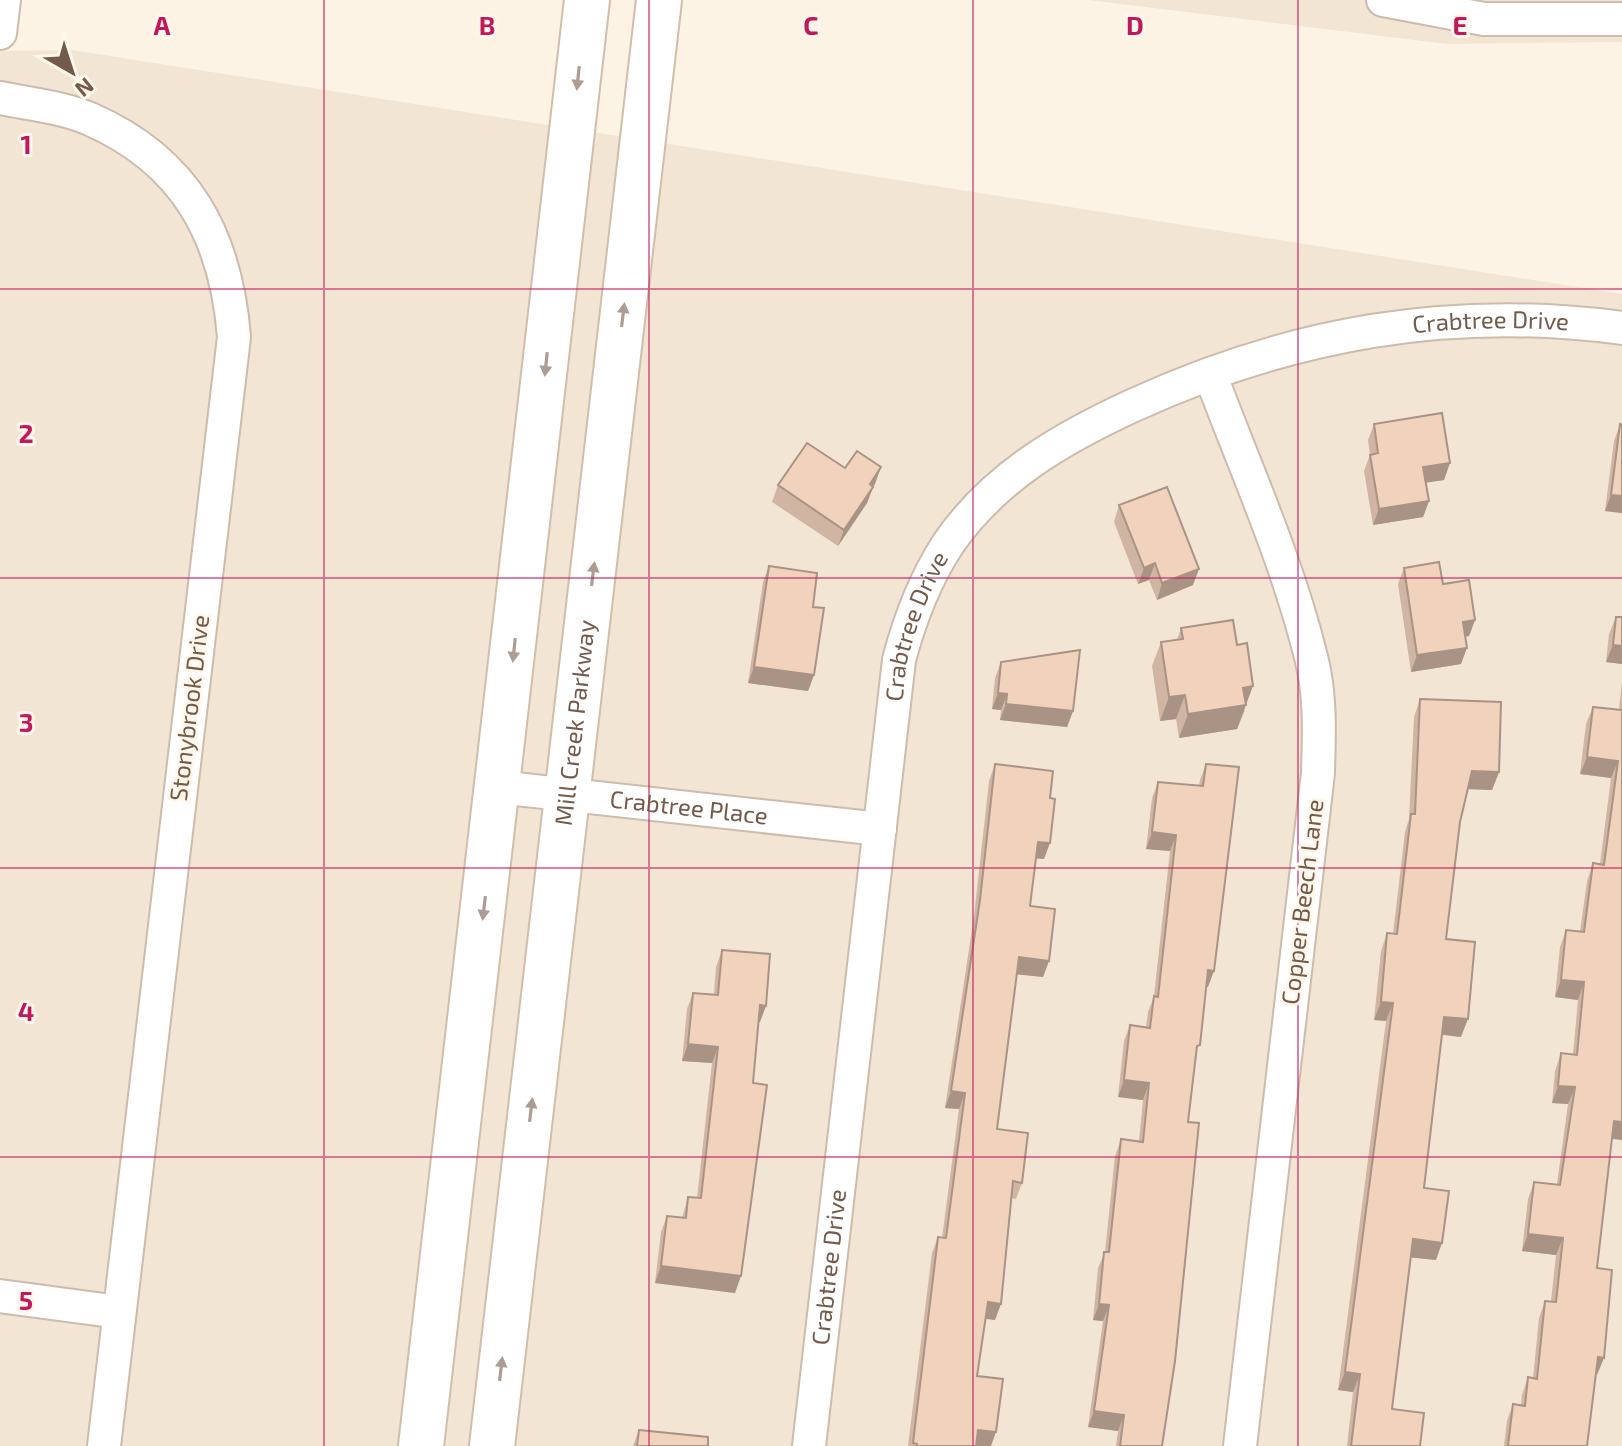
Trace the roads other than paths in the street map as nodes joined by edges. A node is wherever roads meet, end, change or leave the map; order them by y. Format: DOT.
graph roads {
  1 [pos="4,0"];
  2 [pos="587,0"];
  3 [pos="659,0"];
  4 [pos="1383,0"];
  5 [pos="1622,19"];
  6 [pos="0,33"];
  7 [pos="0,98"];
  8 [pos="1622,328"];
  9 [pos="1210,374"];
  10 [pos="498,787"];
  11 [pos="567,795"];
  12 [pos="880,829"];
  13 [pos="0,1296"];
  14 [pos="119,1312"];
  15 [pos="104,1446"];
  16 [pos="421,1446"];
  17 [pos="492,1446"];
  18 [pos="809,1446"];
  19 [pos="1240,1446"];
  1 -- 6 [label="street"];
  2 -- 10 [label="main road, one-way"];
  11 -- 3 [label="main road, Mill Creek Parkway, one-way"];
  4 -- 5 [label="street"];
  7 -- 14 [label="street, Stonybrook Drive"];
  8 -- 9 [label="street, Crabtree Drive"];
  9 -- 12 [label="street, Crabtree Drive"];
  9 -- 19 [label="street, Copper Beech Lane"];
  10 -- 11 [label="street, Crabtree Place"];
  10 -- 16 [label="main road, one-way"];
  11 -- 12 [label="street, Crabtree Place"];
  17 -- 11 [label="main road, Mill Creek Parkway, one-way"];
  12 -- 18 [label="street, Crabtree Drive"];
  13 -- 14 [label="street"];
  14 -- 15 [label="street, Stonybrook Drive"];
}
